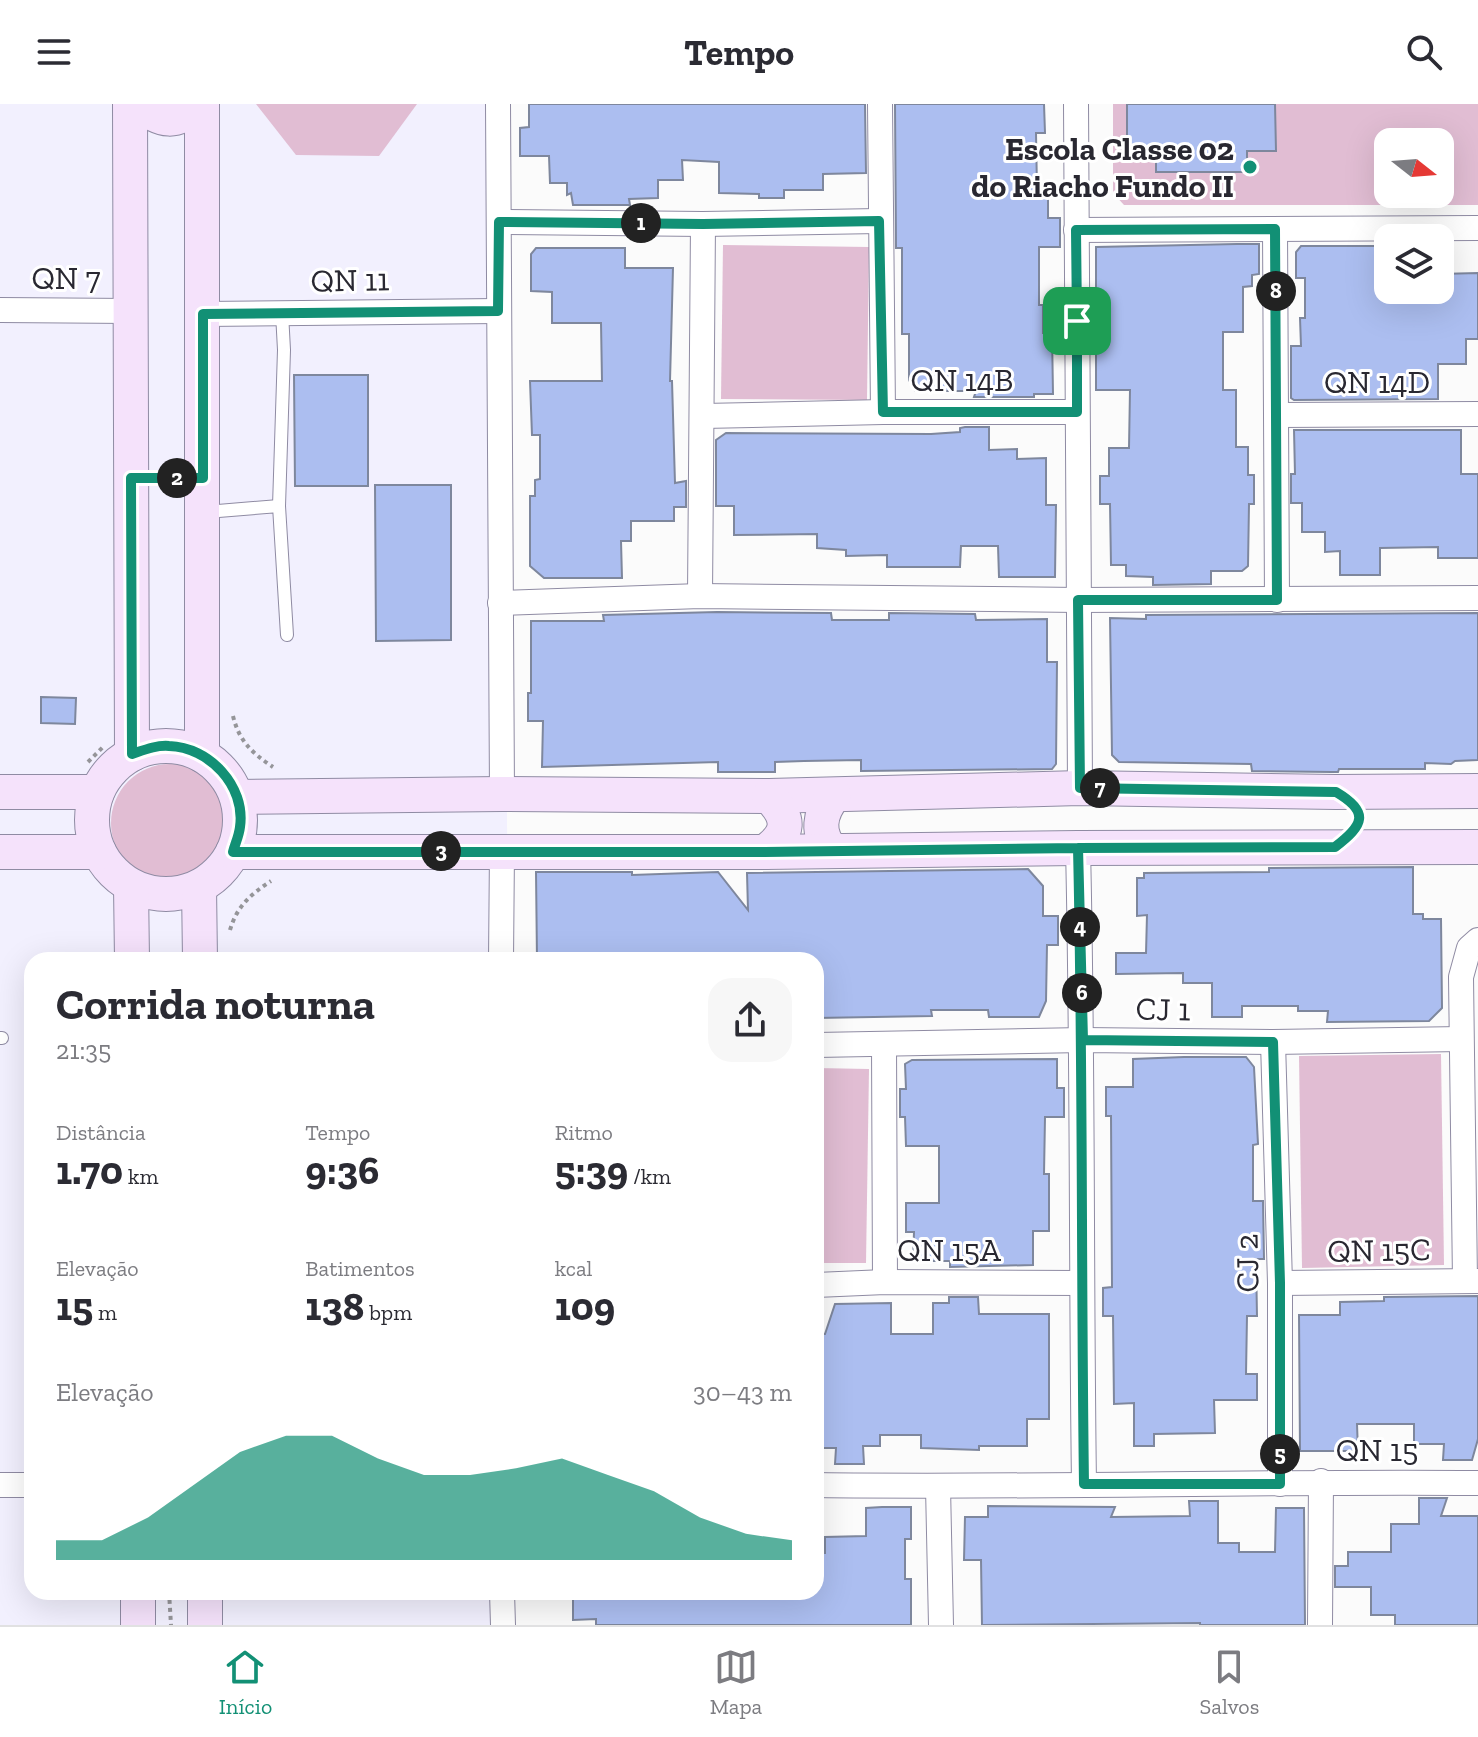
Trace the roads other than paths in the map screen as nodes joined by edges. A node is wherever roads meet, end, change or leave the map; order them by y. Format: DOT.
graph roads {
  1 [pos="130,104"];
  2 [pos="138,104"];
  3 [pos="200,104"];
  4 [pos="498,104"];
  5 [pos="880,104"];
  6 [pos="1076,104"];
  7 [pos="879,221"];
  8 [pos="499,222"];
  9 [pos="703,224"];
  10 [pos="1478,228"];
  11 [pos="1275,229"];
  12 [pos="1076,230"];
  13 [pos="0,310"];
  14 [pos="131,311"];
  15 [pos="498,311"];
  16 [pos="282,313"];
  17 [pos="203,314"];
  18 [pos="883,412"];
  19 [pos="1077,412"];
  20 [pos="1478,414"];
  21 [pos="1277,415"];
  22 [pos="703,416"];
  23 [pos="279,506"];
  24 [pos="202,513"];
  25 [pos="700,596"];
  26 [pos="1478,598"];
  27 [pos="1078,600"];
  28 [pos="1277,600"];
  29 [pos="500,603"];
  30 [pos="287,635"];
  31 [pos="120,745"];
  32 [pos="202,755"];
  33 [pos="91,778"];
  34 [pos="1080,788"];
  35 [pos="1478,791"];
  36 [pos="0,792"];
  37 [pos="1336,792"];
  38 [pos="502,794"];
  39 [pos="834,795"];
  40 [pos="769,796"];
  41 [pos="237,797"];
  42 [pos="1335,847"];
  43 [pos="1478,847"];
  44 [pos="1078,848"];
  45 [pos="502,850"];
  46 [pos="832,851"];
  47 [pos="0,852"];
  48 [pos="99,852"];
  49 [pos="233,852"];
  50 [pos="765,852"];
  51 [pos="131,886"];
  52 [pos="199,887"];
  53 [pos="1478,940"];
  54 [pos="132,952"];
  55 [pos="200,952"];
  56 [pos="501,952"];
  57 [pos="1461,1039"];
  58 [pos="1083,1040"];
  59 [pos="1273,1042"];
  60 [pos="884,1044"];
  61 [pos="824,1045"];
  62 [pos="1471,1281"];
  63 [pos="885,1282"];
  64 [pos="1081,1283"];
  65 [pos="1280,1283"];
  66 [pos="824,1285"];
  67 [pos="1321,1481"];
  68 [pos="1478,1483"];
  69 [pos="1084,1484"];
  70 [pos="1280,1484"];
  71 [pos="0,1485"];
  72 [pos="24,1485"];
  73 [pos="824,1485"];
  74 [pos="938,1487"];
  75 [pos="138,1600"];
  76 [pos="205,1600"];
  77 [pos="502,1600"];
  78 [pos="138,1625"];
  79 [pos="205,1625"];
  80 [pos="503,1625"];
  81 [pos="941,1625"];
  82 [pos="1320,1625"];
  1 -- 14 [label="main road"];
  2 -- 3 [label="main road"];
  3 -- 17 [label="main road"];
  4 -- 8 [label="street"];
  5 -- 7 [label="street"];
  6 -- 12 [label="street"];
  7 -- 9 [label="street"];
  7 -- 18 [label="street"];
  8 -- 9 [label="street"];
  8 -- 15 [label="street"];
  9 -- 22 [label="street"];
  10 -- 11 [label="street"];
  11 -- 12 [label="street"];
  11 -- 21 [label="street"];
  12 -- 19 [label="street"];
  13 -- 14 [label="street, QN 7"];
  14 -- 31 [label="main road"];
  15 -- 16 [label="street, QN 11"];
  15 -- 29 [label="street"];
  16 -- 17 [label="street, QN 11"];
  16 -- 23 [label="lane"];
  17 -- 24 [label="main road"];
  18 -- 19 [label="street, QN 14B"];
  18 -- 22 [label="street, QN 14B"];
  19 -- 27 [label="street"];
  20 -- 21 [label="street, QN 14D"];
  21 -- 28 [label="street"];
  22 -- 25 [label="street"];
  23 -- 24 [label="lane"];
  23 -- 30 [label="lane"];
  24 -- 32 [label="main road"];
  25 -- 27 [label="street"];
  25 -- 29 [label="street"];
  26 -- 28 [label="street"];
  27 -- 28 [label="street"];
  27 -- 34 [label="street"];
  29 -- 38 [label="street"];
  31 -- 32 [label="main road"];
  31 -- 33 [label="main road"];
  32 -- 41 [label="main road"];
  33 -- 36 [label="main road"];
  33 -- 48 [label="main road"];
  34 -- 37 [label="main road"];
  34 -- 39 [label="main road"];
  35 -- 37 [label="main road"];
  37 -- 42 [label="main road"];
  38 -- 40 [label="main road"];
  38 -- 41 [label="main road"];
  39 -- 40 [label="main road"];
  39 -- 46 [label="main road"];
  40 -- 50 [label="main road"];
  41 -- 49 [label="main road"];
  42 -- 43 [label="main road"];
  42 -- 44 [label="main road"];
  44 -- 46 [label="main road"];
  44 -- 58 [label="street"];
  45 -- 49 [label="main road"];
  45 -- 50 [label="main road"];
  45 -- 56 [label="street"];
  46 -- 50 [label="main road"];
  47 -- 48 [label="main road"];
  48 -- 51 [label="main road"];
  49 -- 52 [label="main road"];
  51 -- 52 [label="main road"];
  51 -- 54 [label="main road"];
  52 -- 55 [label="main road"];
  53 -- 57 [label="street"];
  57 -- 59 [label="street, CJ 1"];
  57 -- 62 [label="street"];
  58 -- 59 [label="street, CJ 1"];
  58 -- 60 [label="street, CJ 1"];
  58 -- 64 [label="street"];
  59 -- 65 [label="street, CJ 2"];
  60 -- 61 [label="street, CJ 1"];
  60 -- 63 [label="street"];
  62 -- 65 [label="street, QN 15C"];
  63 -- 64 [label="street, QN 15A"];
  63 -- 66 [label="street, QN 15A"];
  64 -- 69 [label="street"];
  65 -- 70 [label="street, CJ 2"];
  67 -- 68 [label="street, QN 15"];
  67 -- 70 [label="street, QN 15"];
  67 -- 82 [label="street"];
  69 -- 70 [label="street, QN 15"];
  69 -- 74 [label="street, QN 15"];
  71 -- 72 [label="street"];
  73 -- 74 [label="street, QN 15"];
  74 -- 81 [label="street"];
  75 -- 78 [label="main road"];
  76 -- 79 [label="main road"];
  77 -- 80 [label="street"];
}
